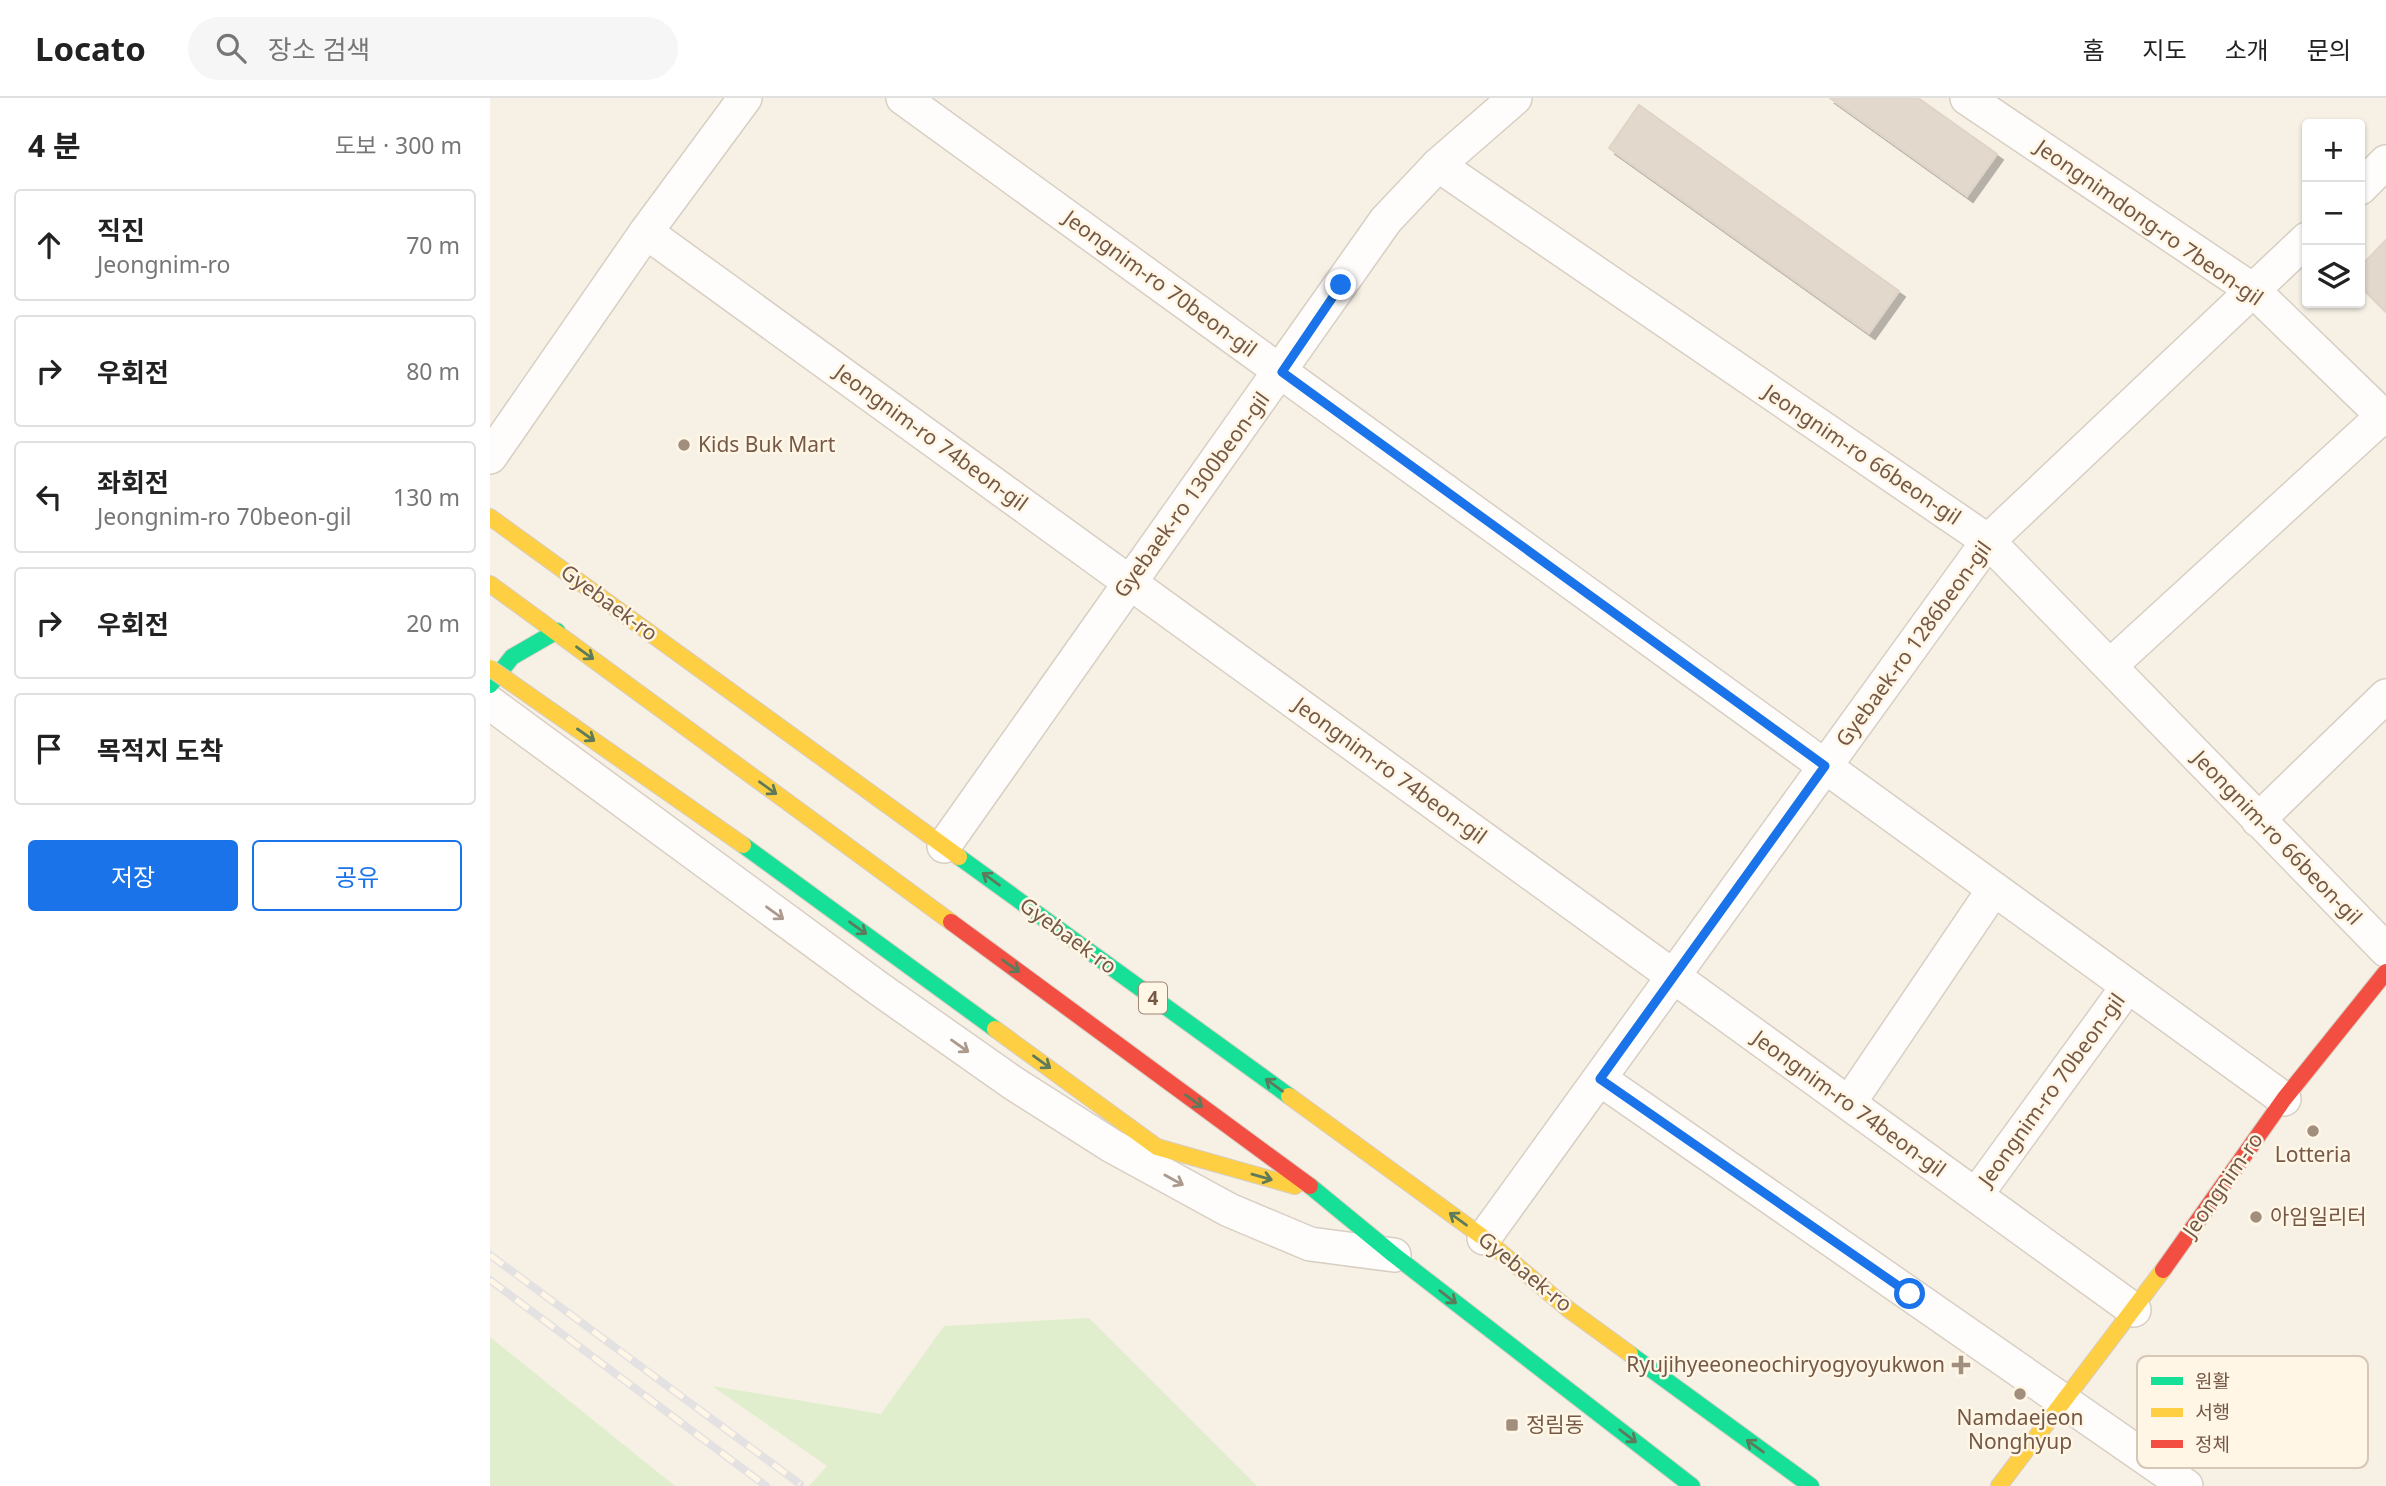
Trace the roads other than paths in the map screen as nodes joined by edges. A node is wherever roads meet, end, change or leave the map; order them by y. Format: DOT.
graph roads {
  1 [pos="745,98"];
  2 [pos="904,98"];
  3 [pos="1515,98"];
  4 [pos="1969,99"];
  5 [pos="2386,162"];
  6 [pos="1438,165"];
  7 [pos="2365,183"];
  8 [pos="646,232"];
  9 [pos="2302,244"];
  10 [pos="2254,291"];
  11 [pos="1282,372"];
  12 [pos="2384,414"];
  13 [pos="490,457"];
  14 [pos="490,517"];
  15 [pos="1987,541"];
  16 [pos="1129,582"];
  17 [pos="490,584"];
  18 [pos="557,631"];
  19 [pos="2111,665"];
  20 [pos="490,668"];
  21 [pos="490,685"];
  22 [pos="2386,696"];
  23 [pos="490,703"];
  24 [pos="1825,766"];
  25 [pos="2258,820"];
  26 [pos="944,846"];
  27 [pos="1994,889"];
  28 [pos="2386,950"];
  29 [pos="2386,972"];
  30 [pos="1674,976"];
  31 [pos="2128,986"];
  32 [pos="1600,1079"];
  33 [pos="2284,1098"];
  34 [pos="1849,1103"];
  35 [pos="1320,1193"];
  36 [pos="1976,1195"];
  37 [pos="1484,1238"];
  38 [pos="1394,1255"];
  39 [pos="2134,1310"];
  40 [pos="2066,1401"];
  41 [pos="2137,1451"];
  42 [pos="2161,1468"];
  43 [pos="1692,1486"];
  44 [pos="1811,1486"];
  45 [pos="1998,1486"];
  46 [pos="2186,1486"];
  1 -- 8 [label="street"];
  2 -- 11 [label="street, Jeongnim-ro 70beon-gil"];
  3 -- 6 [label="street, Gyebaek-ro 1300beon-gil"];
  4 -- 10 [label="street, Jeongnimdong-ro 7beon-gil"];
  5 -- 7 [label="street"];
  6 -- 11 [label="street, Gyebaek-ro 1300beon-gil"];
  6 -- 15 [label="street, Jeongnim-ro 66beon-gil"];
  8 -- 13 [label="street"];
  8 -- 16 [label="street, Jeongnim-ro 74beon-gil"];
  9 -- 10 [label="street, Gyebaek-ro 1286beon-gil"];
  10 -- 12 [label="street, Jeongnimdong-ro 7beon-gil"];
  10 -- 15 [label="street, Gyebaek-ro 1286beon-gil"];
  11 -- 16 [label="street, Gyebaek-ro 1300beon-gil"];
  11 -- 24 [label="street, Jeongnim-ro 70beon-gil"];
  12 -- 19 [label="street, Jeongnimdong-ro 7beon-gil"];
  14 -- 26 [label="main road, Gyebaek-ro / 4"];
  15 -- 19 [label="street, Jeongnim-ro 66beon-gil"];
  15 -- 24 [label="street, Gyebaek-ro 1286beon-gil"];
  16 -- 26 [label="street, Gyebaek-ro 1300beon-gil"];
  16 -- 30 [label="street, Jeongnim-ro 74beon-gil"];
  17 -- 18 [label="main road"];
  18 -- 21 [label="main road"];
  18 -- 35 [label="main road, one-way"];
  19 -- 25 [label="street, Jeongnim-ro 66beon-gil"];
  20 -- 35 [label="main road, one-way, bridge"];
  22 -- 25 [label="street"];
  23 -- 38 [label="street, one-way"];
  24 -- 27 [label="street, Jeongnim-ro 70beon-gil"];
  24 -- 30 [label="street, Gyebaek-ro 1286beon-gil"];
  25 -- 28 [label="street, Jeongnim-ro 66beon-gil"];
  37 -- 26 [label="main road, Gyebaek-ro / 4, one-way"];
  27 -- 31 [label="street, Jeongnim-ro 70beon-gil"];
  27 -- 34 [label="street"];
  29 -- 33 [label="main road, Jeongnim-ro"];
  30 -- 32 [label="street, Gyebaek-ro 1286beon-gil"];
  30 -- 34 [label="street, Jeongnim-ro 74beon-gil"];
  31 -- 33 [label="street, Jeongnim-ro 70beon-gil"];
  31 -- 36 [label="street, Jeongnim-ro 70beon-gil"];
  32 -- 37 [label="street, Gyebaek-ro 1286beon-gil"];
  32 -- 40 [label="street"];
  33 -- 39 [label="main road, Jeongnim-ro"];
  34 -- 36 [label="street, Jeongnim-ro 74beon-gil"];
  35 -- 38 [label="main road"];
  36 -- 39 [label="street, Jeongnim-ro 74beon-gil"];
  44 -- 37 [label="main road, Gyebaek-ro / 4, one-way"];
  38 -- 43 [label="main road, one-way"];
  39 -- 40 [label="main road, Jeongnim-ro"];
  40 -- 41 [label="street"];
  40 -- 45 [label="main road, Jeongnim-ro"];
  42 -- 46 [label="street"];
}
